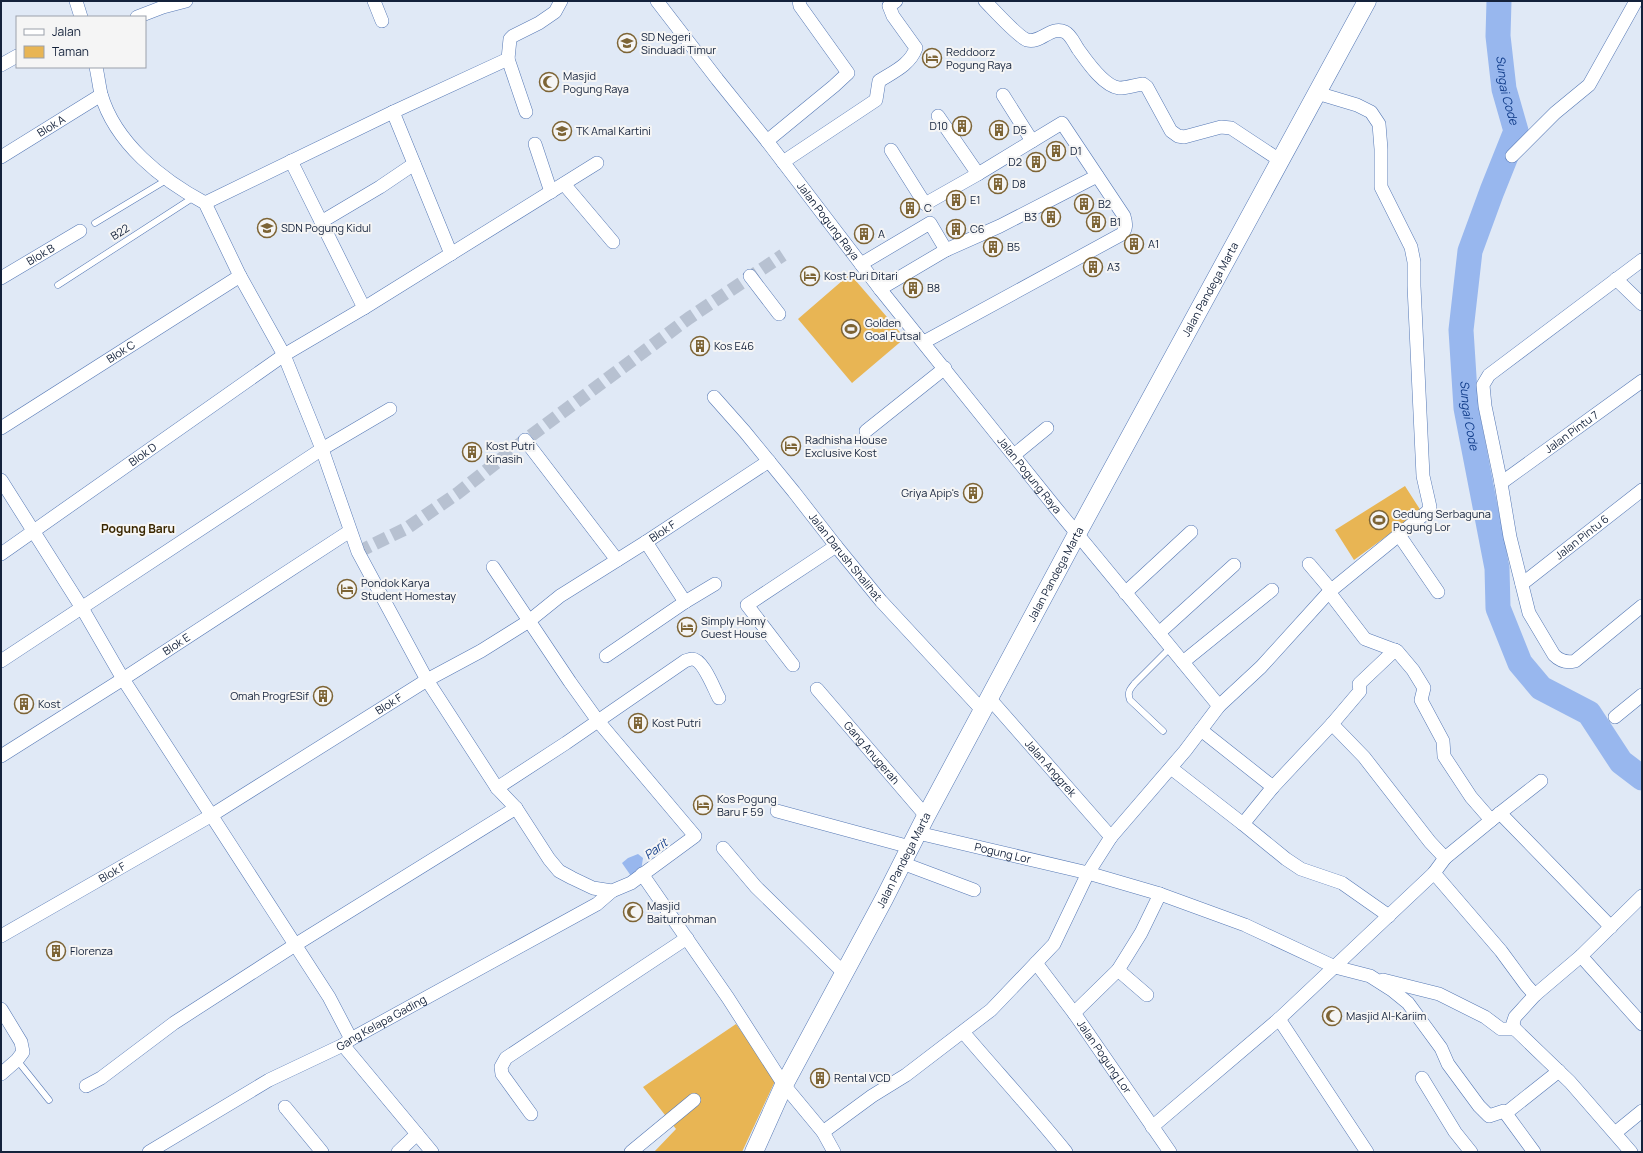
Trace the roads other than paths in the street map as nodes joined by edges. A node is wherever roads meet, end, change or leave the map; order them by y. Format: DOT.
graph roads {
  1 [pos="76,1"];
  2 [pos="186,1"];
  3 [pos="374,1"];
  4 [pos="561,1"];
  5 [pos="799,1"];
  6 [pos="896,1"];
  7 [pos="984,1"];
  8 [pos="1367,1"];
  9 [pos="1636,1"];
  10 [pos="661,2"];
  11 [pos="81,16"];
  12 [pos="140,16"];
  13 [pos="382,21"];
  14 [pos="16,57"];
  15 [pos="508,59"];
  16 [pos="1,65"];
  17 [pos="96,68"];
  18 [pos="1317,93"];
  19 [pos="102,95"];
  20 [pos="1003,95"];
  21 [pos="393,112"];
  22 [pos="526,112"];
  23 [pos="938,116"];
  24 [pos="767,140"];
  25 [pos="1032,141"];
  26 [pos="535,144"];
  27 [pos="891,150"];
  28 [pos="1512,156"];
  29 [pos="1,157"];
  30 [pos="291,161"];
  31 [pos="1281,161"];
  32 [pos="783,162"];
  33 [pos="597,163"];
  34 [pos="414,164"];
  35 [pos="978,174"];
  36 [pos="1097,176"];
  37 [pos="168,178"];
  38 [pos="564,184"];
  39 [pos="551,192"];
  40 [pos="199,200"];
  41 [pos="321,222"];
  42 [pos="95,223"];
  43 [pos="80,231"];
  44 [pos="613,242"];
  45 [pos="946,250"];
  46 [pos="451,254"];
  47 [pos="1642,260"];
  48 [pos="860,264"];
  49 [pos="240,276"];
  50 [pos="750,276"];
  51 [pos="1,278"];
  52 [pos="1616,279"];
  53 [pos="58,284"];
  54 [pos="880,289"];
  55 [pos="1642,304"];
  56 [pos="364,308"];
  57 [pos="779,314"];
  58 [pos="924,342"];
  59 [pos="284,355"];
  60 [pos="944,368"];
  61 [pos="1642,381"];
  62 [pos="714,397"];
  63 [pos="390,409"];
  64 [pos="1,428"];
  65 [pos="1047,428"];
  66 [pos="866,431"];
  67 [pos="526,440"];
  68 [pos="322,450"];
  69 [pos="1014,455"];
  70 [pos="768,461"];
  71 [pos="1,480"];
  72 [pos="1501,483"];
  73 [pos="1642,490"];
  74 [pos="350,531"];
  75 [pos="34,532"];
  76 [pos="1191,532"];
  77 [pos="1077,534"];
  78 [pos="1399,535"];
  79 [pos="646,542"];
  80 [pos="836,546"];
  81 [pos="1,554"];
  82 [pos="617,560"];
  83 [pos="1309,564"];
  84 [pos="1234,565"];
  85 [pos="493,567"];
  86 [pos="715,584"];
  87 [pos="1522,584"];
  88 [pos="1272,590"];
  89 [pos="1330,591"];
  90 [pos="1438,592"];
  91 [pos="1126,593"];
  92 [pos="685,602"];
  93 [pos="1642,606"];
  94 [pos="82,608"];
  95 [pos="529,621"];
  96 [pos="1159,633"];
  97 [pos="1171,647"];
  98 [pos="1394,650"];
  99 [pos="606,656"];
  100 [pos="1,661"];
  101 [pos="1183,662"];
  102 [pos="793,665"];
  103 [pos="123,679"];
  104 [pos="427,680"];
  105 [pos="817,689"];
  106 [pos="1642,695"];
  107 [pos="719,698"];
  108 [pos="986,705"];
  109 [pos="1219,706"];
  110 [pos="1615,717"];
  111 [pos="598,721"];
  112 [pos="1332,724"];
  113 [pos="1201,730"];
  114 [pos="1163,731"];
  115 [pos="1,756"];
  116 [pos="1171,768"];
  117 [pos="1542,780"];
  118 [pos="1273,787"];
  119 [pos="497,788"];
  120 [pos="516,808"];
  121 [pos="777,811"];
  122 [pos="212,815"];
  123 [pos="926,816"];
  124 [pos="1495,816"];
  125 [pos="1244,824"];
  126 [pos="1111,837"];
  127 [pos="914,840"];
  128 [pos="723,848"];
  129 [pos="1445,858"];
  130 [pos="902,863"];
  131 [pos="1088,873"];
  132 [pos="1434,873"];
  133 [pos="642,874"];
  134 [pos="974,890"];
  135 [pos="612,891"];
  136 [pos="1160,894"];
  137 [pos="1642,896"];
  138 [pos="1389,916"];
  139 [pos="1611,927"];
  140 [pos="1,936"];
  141 [pos="687,938"];
  142 [pos="295,945"];
  143 [pos="1581,956"];
  144 [pos="1036,963"];
  145 [pos="1335,967"];
  146 [pos="1118,970"];
  147 [pos="844,973"];
  148 [pos="1370,976"];
  149 [pos="1146,995"];
  150 [pos="1535,995"];
  151 [pos="1,1009"];
  152 [pos="1074,1013"];
  153 [pos="1279,1019"];
  154 [pos="1642,1024"];
  155 [pos="1509,1029"];
  156 [pos="963,1032"];
  157 [pos="347,1042"];
  158 [pos="18,1060"];
  159 [pos="1559,1071"];
  160 [pos="1,1074"];
  161 [pos="1422,1078"];
  162 [pos="784,1085"];
  163 [pos="86,1086"];
  164 [pos="49,1100"];
  165 [pos="694,1100"];
  166 [pos="285,1107"];
  167 [pos="1642,1111"];
  168 [pos="1506,1113"];
  169 [pos="531,1114"];
  170 [pos="1152,1127"];
  171 [pos="823,1132"];
  172 [pos="1615,1133"];
  173 [pos="418,1134"];
  174 [pos="149,1152"];
  175 [pos="322,1152"];
  176 [pos="398,1152"];
  177 [pos="432,1152"];
  178 [pos="631,1152"];
  179 [pos="754,1152"];
  180 [pos="834,1152"];
  181 [pos="1066,1152"];
  182 [pos="1170,1152"];
  183 [pos="1367,1152"];
  184 [pos="1471,1152"];
  185 [pos="1534,1152"];
  186 [pos="1631,1152"];
  1 -- 11 [label="street"];
  2 -- 12 [label="street"];
  3 -- 13 [label="street"];
  4 -- 15 [label="street"];
  5 -- 24 [label="street"];
  6 -- 32 [label="street"];
  7 -- 31 [label="street"];
  8 -- 18 [label="street, Jalan Pandega Marta"];
  9 -- 28 [label="street"];
  10 -- 24 [label="street, Jalan Pogung Raya"];
  14 -- 16 [label="street"];
  15 -- 21 [label="street"];
  15 -- 22 [label="street"];
  17 -- 19 [label="street"];
  18 -- 31 [label="street, Jalan Pandega Marta"];
  18 -- 78 [label="street"];
  19 -- 29 [label="street, Blok A"];
  19 -- 37 [label="street"];
  20 -- 25 [label="street"];
  21 -- 30 [label="street"];
  21 -- 34 [label="street"];
  23 -- 35 [label="street"];
  24 -- 32 [label="street, Jalan Pogung Raya"];
  25 -- 35 [label="street"];
  25 -- 36 [label="street"];
  26 -- 39 [label="street"];
  27 -- 35 [label="street"];
  30 -- 40 [label="street"];
  30 -- 41 [label="street"];
  31 -- 77 [label="street, Jalan Pandega Marta"];
  32 -- 48 [label="street, Jalan Pogung Raya"];
  33 -- 38 [label="street, Blok D"];
  34 -- 41 [label="street"];
  34 -- 46 [label="street"];
  36 -- 45 [label="street"];
  36 -- 58 [label="street"];
  37 -- 40 [label="street"];
  37 -- 42 [label="lane"];
  38 -- 39 [label="street, Blok D"];
  38 -- 44 [label="street"];
  39 -- 46 [label="street, Blok D"];
  40 -- 49 [label="street"];
  40 -- 53 [label="lane, B22"];
  41 -- 56 [label="street"];
  43 -- 51 [label="street, Blok B"];
  45 -- 48 [label="street"];
  45 -- 54 [label="street"];
  46 -- 56 [label="street, Blok D"];
  47 -- 52 [label="street"];
  48 -- 54 [label="street, Jalan Pogung Raya"];
  49 -- 59 [label="street"];
  49 -- 64 [label="street, Blok C"];
  50 -- 57 [label="street"];
  52 -- 55 [label="street"];
  52 -- 72 [label="street"];
  54 -- 58 [label="street, Jalan Pogung Raya"];
  56 -- 59 [label="street, Blok D"];
  58 -- 60 [label="street, Jalan Pogung Raya"];
  59 -- 68 [label="street"];
  59 -- 75 [label="street, Blok D"];
  60 -- 66 [label="street"];
  60 -- 69 [label="street, Jalan Pogung Raya"];
  61 -- 72 [label="street, Jalan Pintu 7"];
  62 -- 70 [label="street, Jalan Darush Shalihat"];
  63 -- 68 [label="street"];
  65 -- 69 [label="street"];
  67 -- 82 [label="street"];
  68 -- 74 [label="street"];
  68 -- 94 [label="street"];
  69 -- 77 [label="street, Jalan Pogung Raya"];
  70 -- 79 [label="street, Blok F"];
  70 -- 80 [label="street, Jalan Darush Shalihat"];
  71 -- 75 [label="street"];
  72 -- 87 [label="street"];
  73 -- 87 [label="street, Jalan Pintu 6"];
  74 -- 103 [label="street, Blok E"];
  74 -- 104 [label="street"];
  75 -- 81 [label="street, Blok D"];
  75 -- 94 [label="street"];
  76 -- 91 [label="street"];
  77 -- 91 [label="street, Jalan Pogung Raya"];
  77 -- 108 [label="street, Jalan Pandega Marta"];
  78 -- 89 [label="street"];
  78 -- 90 [label="street"];
  79 -- 82 [label="street, Blok F"];
  79 -- 92 [label="street"];
  80 -- 102 [label="street"];
  80 -- 108 [label="street, Jalan Darush Shalihat"];
  82 -- 95 [label="street, Blok F"];
  83 -- 89 [label="street"];
  84 -- 96 [label="street"];
  85 -- 95 [label="street"];
  86 -- 92 [label="street"];
  87 -- 93 [label="street"];
  88 -- 101 [label="street"];
  89 -- 98 [label="street"];
  89 -- 109 [label="street"];
  91 -- 96 [label="street, Jalan Pogung Raya"];
  92 -- 99 [label="street"];
  94 -- 100 [label="street"];
  94 -- 103 [label="street"];
  95 -- 104 [label="street, Blok F"];
  95 -- 111 [label="street"];
  96 -- 97 [label="street, Jalan Pogung Raya"];
  97 -- 101 [label="street, Jalan Pogung Raya"];
  97 -- 114 [label="lane"];
  98 -- 112 [label="street"];
  98 -- 124 [label="street"];
  101 -- 109 [label="street, Jalan Pogung Raya"];
  103 -- 115 [label="street, Blok E"];
  103 -- 122 [label="street"];
  104 -- 119 [label="street"];
  104 -- 122 [label="street, Blok F"];
  105 -- 123 [label="street, Gang Anugerah"];
  106 -- 110 [label="street"];
  107 -- 111 [label="street"];
  108 -- 123 [label="street, Jalan Pandega Marta"];
  108 -- 126 [label="street, Jalan Anggrek"];
  109 -- 113 [label="street"];
  111 -- 119 [label="street"];
  111 -- 133 [label="street"];
  112 -- 118 [label="street"];
  112 -- 129 [label="street"];
  113 -- 116 [label="street"];
  113 -- 118 [label="street"];
  116 -- 125 [label="street"];
  116 -- 126 [label="street"];
  117 -- 124 [label="street"];
  118 -- 125 [label="street"];
  119 -- 120 [label="street"];
  120 -- 135 [label="street"];
  120 -- 142 [label="street"];
  121 -- 127 [label="street, Pogung Lor"];
  122 -- 140 [label="street, Blok F"];
  122 -- 142 [label="street"];
  123 -- 127 [label="street, Jalan Pandega Marta"];
  124 -- 129 [label="street"];
  124 -- 139 [label="street"];
  125 -- 138 [label="street"];
  126 -- 131 [label="street"];
  127 -- 130 [label="street, Jalan Pandega Marta"];
  127 -- 131 [label="street, Pogung Lor"];
  128 -- 147 [label="street"];
  129 -- 132 [label="street"];
  130 -- 134 [label="street"];
  130 -- 147 [label="street, Jalan Pandega Marta"];
  131 -- 136 [label="street, Pogung Lor"];
  131 -- 144 [label="street"];
  132 -- 138 [label="street"];
  132 -- 150 [label="street"];
  133 -- 135 [label="street"];
  133 -- 141 [label="street"];
  135 -- 157 [label="street, Gang Kelapa Gading"];
  136 -- 145 [label="street, Pogung Lor"];
  136 -- 146 [label="street"];
  137 -- 139 [label="street"];
  138 -- 145 [label="street"];
  139 -- 143 [label="street"];
  141 -- 162 [label="street"];
  141 -- 169 [label="street"];
  142 -- 157 [label="street"];
  142 -- 163 [label="street"];
  143 -- 150 [label="street"];
  143 -- 154 [label="street"];
  144 -- 152 [label="street, Jalan Pogung Lor"];
  144 -- 156 [label="street"];
  145 -- 148 [label="street, Pogung Lor"];
  145 -- 153 [label="street"];
  146 -- 149 [label="street"];
  146 -- 152 [label="street"];
  147 -- 162 [label="street, Jalan Pandega Marta"];
  148 -- 155 [label="street, Pogung Lor"];
  148 -- 168 [label="street"];
  150 -- 155 [label="street"];
  151 -- 158 [label="street"];
  152 -- 170 [label="street, Jalan Pogung Lor"];
  153 -- 170 [label="street"];
  153 -- 183 [label="street"];
  155 -- 159 [label="street, Pogung Lor"];
  156 -- 171 [label="street"];
  156 -- 181 [label="street"];
  157 -- 173 [label="street"];
  157 -- 174 [label="street, Gang Kelapa Gading"];
  158 -- 160 [label="street"];
  158 -- 164 [label="lane"];
  159 -- 168 [label="street"];
  159 -- 172 [label="street, Pogung Lor"];
  161 -- 184 [label="street"];
  162 -- 171 [label="street"];
  162 -- 179 [label="street, Jalan Pandega Marta"];
  165 -- 178 [label="street"];
  166 -- 175 [label="street"];
  167 -- 172 [label="street"];
  168 -- 185 [label="street"];
  170 -- 182 [label="street, Jalan Pogung Lor"];
  171 -- 180 [label="street"];
  172 -- 186 [label="street, Pogung Lor"];
  173 -- 176 [label="street"];
  173 -- 177 [label="street"];
}
